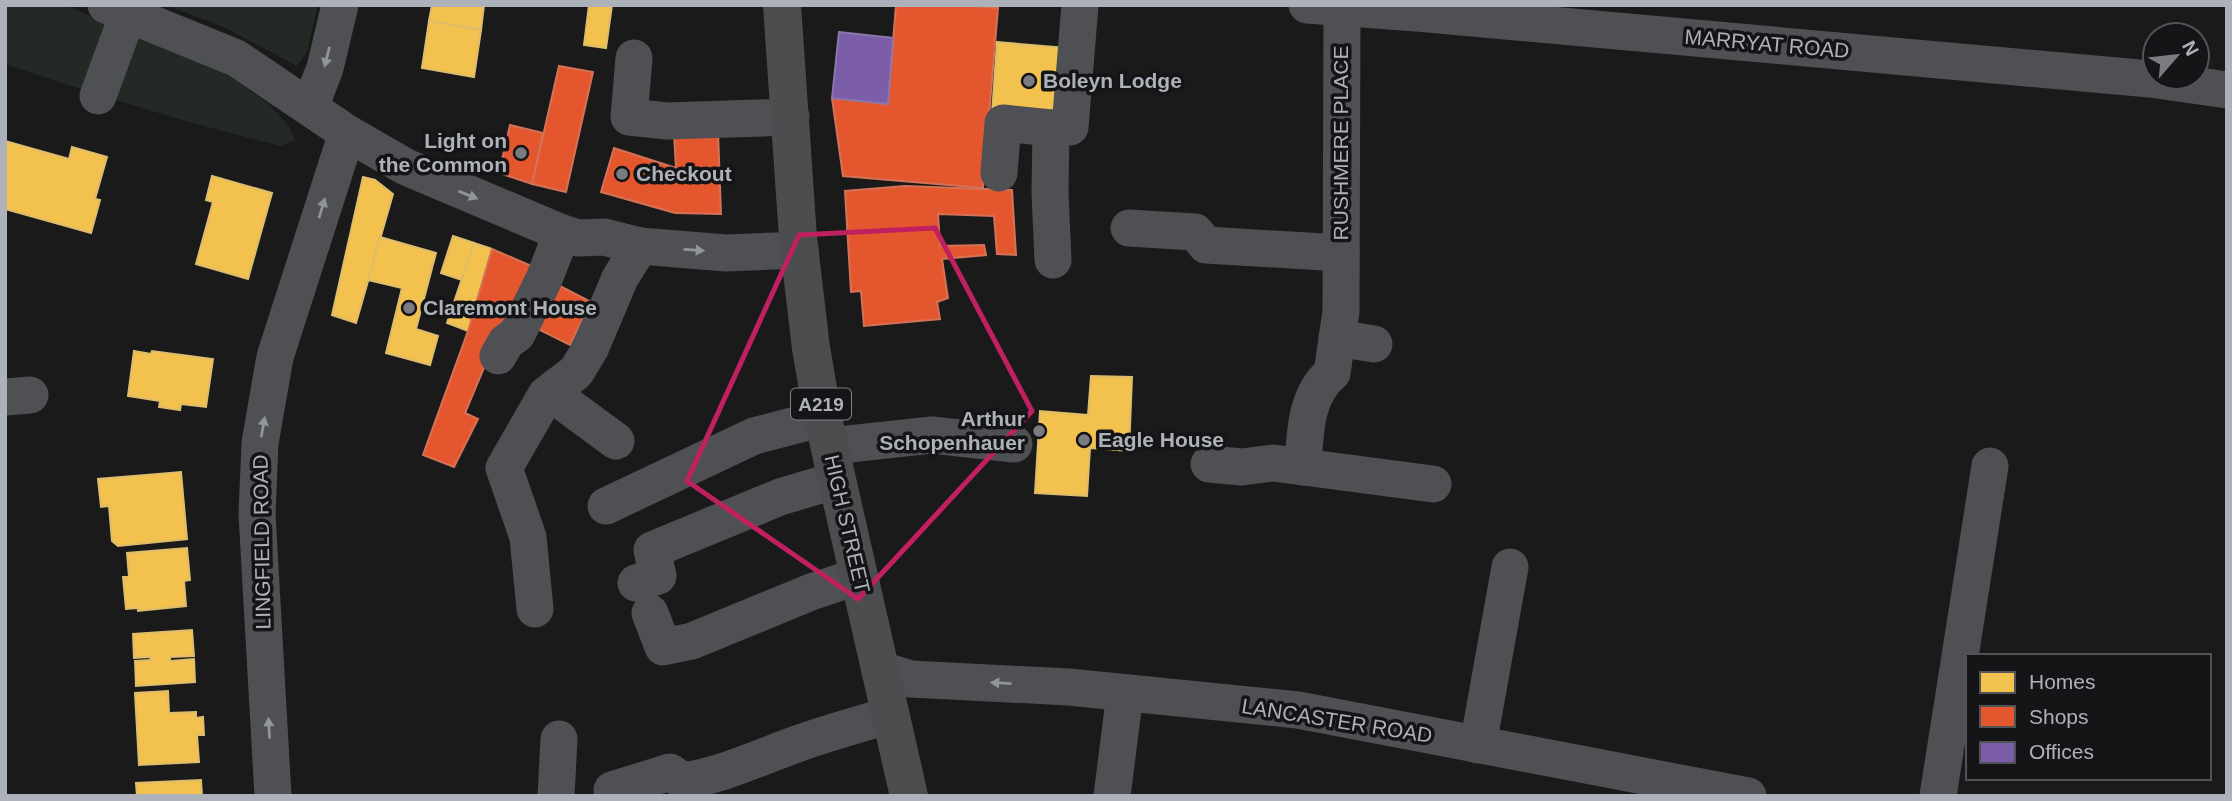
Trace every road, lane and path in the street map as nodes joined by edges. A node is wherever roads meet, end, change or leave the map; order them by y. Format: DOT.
graph roads {
  1 [pos="340,5"];
  2 [pos="782,5"];
  3 [pos="1080,5"];
  4 [pos="1324,7"];
  5 [pos="1417,9"];
  6 [pos="117,10"];
  7 [pos="634,58"];
  8 [pos="2227,90"];
  9 [pos="98,96"];
  10 [pos="310,107"];
  11 [pos="790,117"];
  12 [pos="1051,128"];
  13 [pos="347,133"];
  14 [pos="999,173"];
  15 [pos="1129,228"];
  16 [pos="562,233"];
  17 [pos="640,246"];
  18 [pos="800,250"];
  19 [pos="1053,260"];
  20 [pos="1341,265"];
  21 [pos="1337,338"];
  22 [pos="1374,344"];
  23 [pos="498,356"];
  24 [pos="557,386"];
  25 [pos="616,441"];
  26 [pos="1014,444"];
  27 [pos="830,448"];
  28 [pos="1209,464"];
  29 [pos="1990,466"];
  30 [pos="1303,467"];
  31 [pos="1433,484"];
  32 [pos="606,506"];
  33 [pos="1510,567"];
  34 [pos="861,584"];
  35 [pos="535,609"];
  36 [pos="881,670"];
  37 [pos="656,674"];
  38 [pos="1125,693"];
  39 [pos="893,728"];
  40 [pos="1478,745"];
  41 [pos="612,790"];
  42 [pos="273,796"];
  43 [pos="723,796"];
  44 [pos="909,796"];
  45 [pos="1112,796"];
  46 [pos="1748,796"];
  47 [pos="1938,796"];
  1 -- 10 [label="street, one-way"];
  2 -- 11 [label="main road, HIGH STREET / A219"];
  3 -- 12 [label="street"];
  4 -- 5 [label="street, MARRYAT ROAD"];
  4 -- 20 [label="street, RUSHMERE PLACE"];
  5 -- 8 [label="street, MARRYAT ROAD"];
  6 -- 9 [label="street"];
  6 -- 10 [label="street"];
  7 -- 11 [label="street"];
  10 -- 13 [label="street"];
  11 -- 18 [label="main road, HIGH STREET / A219"];
  12 -- 14 [label="street"];
  12 -- 19 [label="street"];
  13 -- 16 [label="street, one-way"];
  42 -- 13 [label="street, LINGFIELD ROAD, one-way"];
  15 -- 20 [label="street"];
  16 -- 17 [label="street"];
  16 -- 23 [label="street"];
  17 -- 18 [label="street, one-way"];
  17 -- 24 [label="street"];
  18 -- 27 [label="main road, HIGH STREET / A219"];
  20 -- 21 [label="street, RUSHMERE PLACE"];
  21 -- 22 [label="street"];
  21 -- 30 [label="street, RUSHMERE PLACE"];
  24 -- 25 [label="street"];
  24 -- 35 [label="street"];
  26 -- 27 [label="street"];
  27 -- 32 [label="street"];
  27 -- 34 [label="main road, HIGH STREET / A219"];
  27 -- 34 [label="street"];
  28 -- 30 [label="street"];
  29 -- 47 [label="street"];
  30 -- 31 [label="street"];
  33 -- 40 [label="street"];
  34 -- 36 [label="main road, HIGH STREET / A219"];
  34 -- 37 [label="street"];
  38 -- 36 [label="street, LANCASTER ROAD, one-way"];
  36 -- 39 [label="main road, HIGH STREET / A219"];
  38 -- 40 [label="street, LANCASTER ROAD"];
  38 -- 45 [label="street"];
  39 -- 41 [label="street"];
  39 -- 43 [label="street"];
  39 -- 44 [label="main road, HIGH STREET / A219"];
  40 -- 46 [label="street, LANCASTER ROAD"];
}
